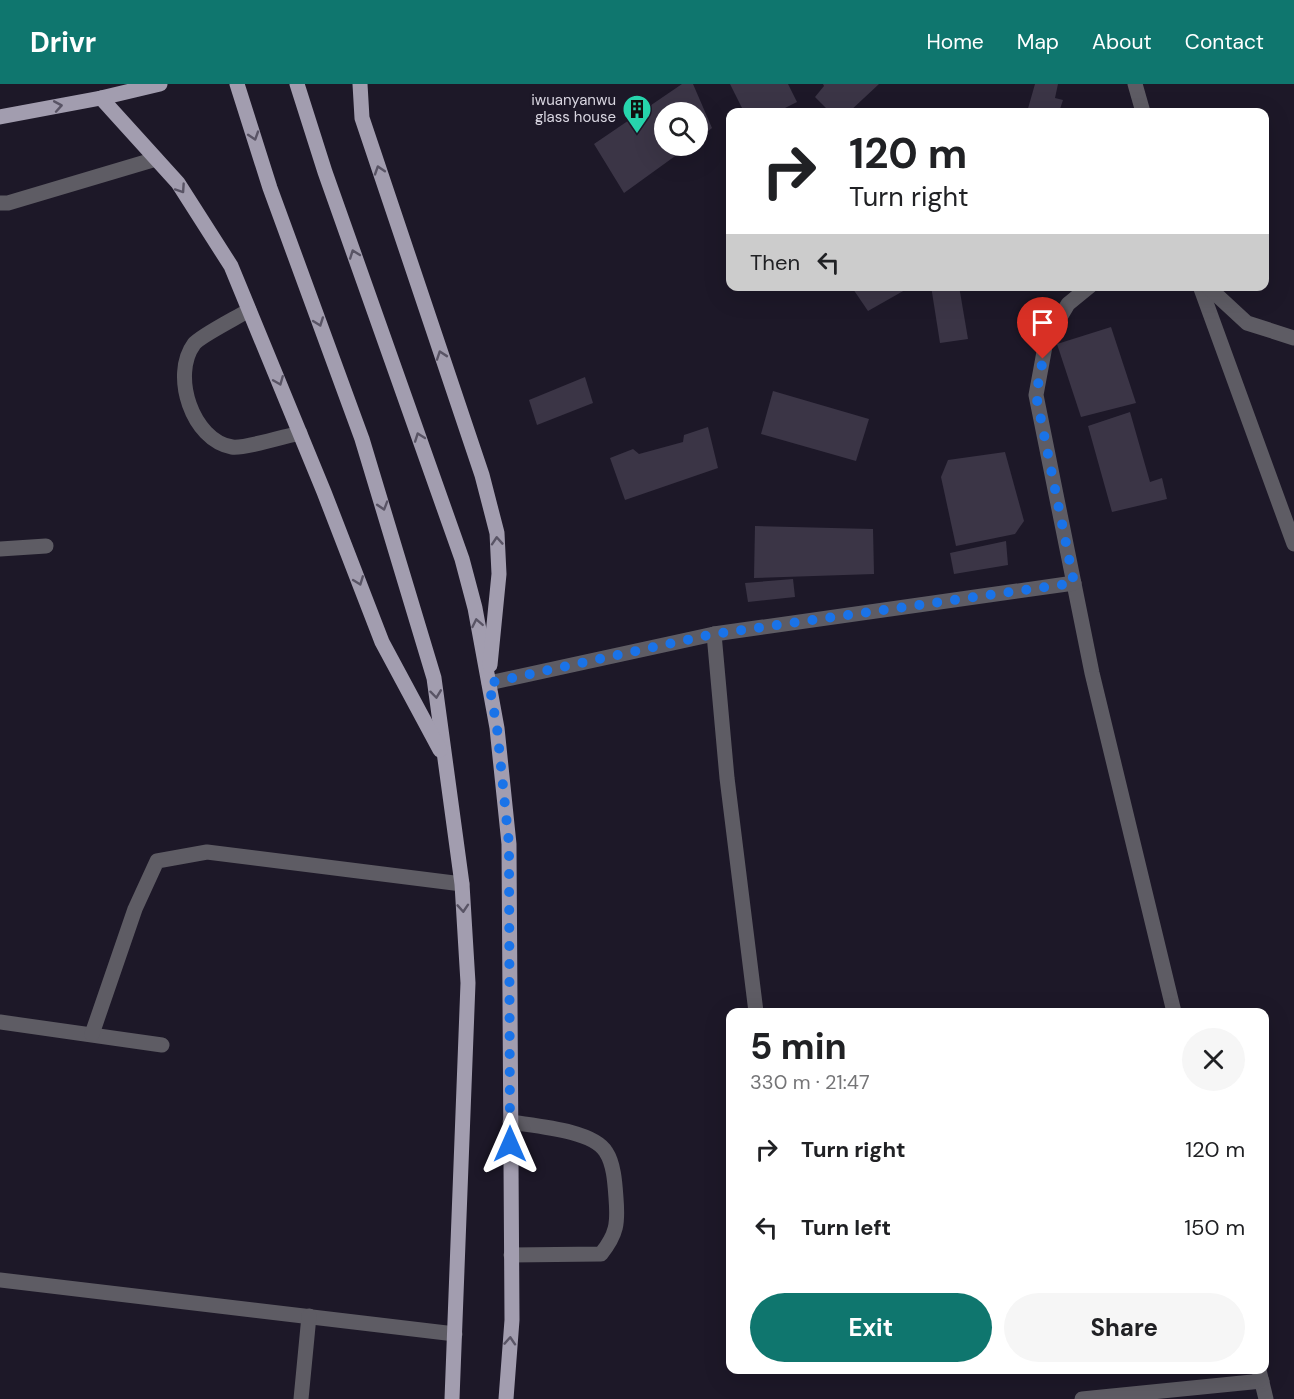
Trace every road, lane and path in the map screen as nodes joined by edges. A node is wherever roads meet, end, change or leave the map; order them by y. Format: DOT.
graph roads {
  1 [pos="160,84"];
  2 [pos="237,84"];
  3 [pos="297,84"];
  4 [pos="360,84"];
  5 [pos="1135,84"];
  6 [pos="101,98"];
  7 [pos="1142,108"];
  8 [pos="0,117"];
  9 [pos="156,159"];
  10 [pos="0,203"];
  11 [pos="1084,291"];
  12 [pos="1202,291"];
  13 [pos="1212,291"];
  14 [pos="249,310"];
  15 [pos="1294,338"];
  16 [pos="300,433"];
  17 [pos="1294,544"];
  18 [pos="46,546"];
  19 [pos="0,549"];
  20 [pos="1074,583"];
  21 [pos="714,634"];
  22 [pos="489,683"];
  23 [pos="444,758"];
  24 [pos="462,884"];
  25 [pos="756,1008"];
  26 [pos="1173,1008"];
  27 [pos="0,1022"];
  28 [pos="92,1034"];
  29 [pos="162,1045"];
  30 [pos="510,1122"];
  31 [pos="511,1255"];
  32 [pos="0,1280"];
  33 [pos="309,1316"];
  34 [pos="455,1334"];
  35 [pos="1260,1375"];
  36 [pos="301,1399"];
  37 [pos="452,1399"];
  38 [pos="506,1399"];
  39 [pos="1082,1399"];
  40 [pos="1266,1399"];
  1 -- 6 [label="main road"];
  2 -- 23 [label="main road, one-way"];
  22 -- 3 [label="main road, one-way"];
  22 -- 4 [label="main road, one-way"];
  5 -- 7 [label="street"];
  8 -- 6 [label="main road, one-way"];
  6 -- 9 [label="main road"];
  9 -- 10 [label="street"];
  9 -- 14 [label="main road, one-way"];
  11 -- 20 [label="street"];
  12 -- 17 [label="street"];
  13 -- 15 [label="street"];
  14 -- 16 [label="main road, one-way"];
  14 -- 16 [label="street"];
  16 -- 23 [label="main road, one-way"];
  18 -- 19 [label="street"];
  20 -- 21 [label="street"];
  20 -- 26 [label="street"];
  21 -- 22 [label="street"];
  21 -- 25 [label="street"];
  22 -- 30 [label="main road"];
  23 -- 24 [label="main road"];
  24 -- 28 [label="street"];
  24 -- 34 [label="main road, one-way"];
  27 -- 28 [label="street"];
  28 -- 29 [label="street"];
  30 -- 31 [label="main road"];
  30 -- 31 [label="street"];
  38 -- 31 [label="main road, one-way"];
  32 -- 33 [label="street"];
  33 -- 34 [label="street"];
  33 -- 36 [label="street"];
  34 -- 37 [label="main road"];
  35 -- 39 [label="street"];
  35 -- 40 [label="street"];
}
